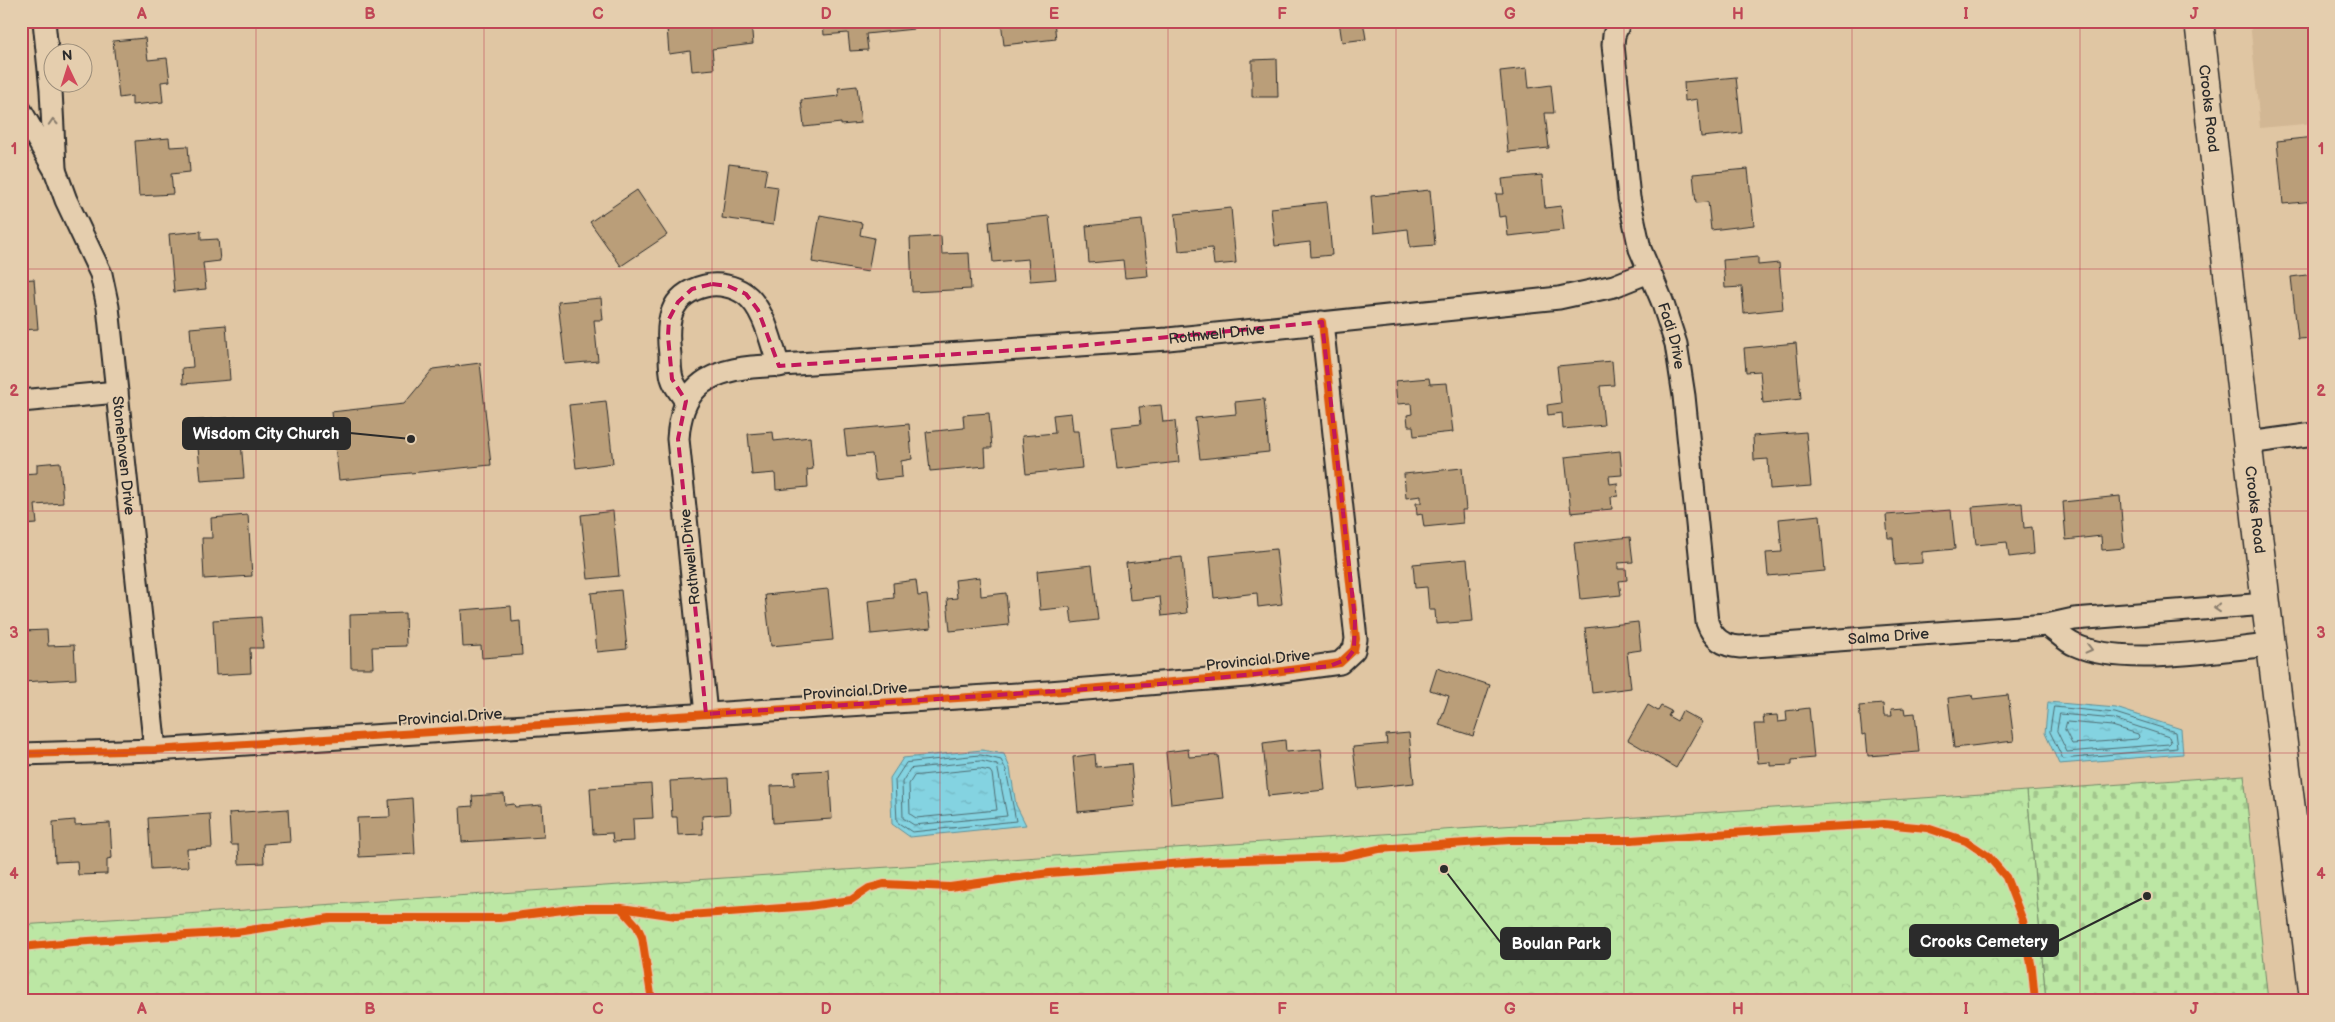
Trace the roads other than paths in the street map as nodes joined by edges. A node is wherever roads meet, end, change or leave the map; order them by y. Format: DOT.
graph roads {
  1 [pos="44,21"];
  2 [pos="1620,21"];
  3 [pos="2199,21"];
  4 [pos="21,111"];
  5 [pos="55,170"];
  6 [pos="1649,272"];
  7 [pos="1322,322"];
  8 [pos="779,366"];
  9 [pos="117,392"];
  10 [pos="21,401"];
  11 [pos="686,401"];
  12 [pos="2314,434"];
  13 [pos="2248,442"];
  14 [pos="2266,604"];
  15 [pos="2047,625"];
  16 [pos="2270,646"];
  17 [pos="1730,647"];
  18 [pos="706,714"];
  19 [pos="155,750"];
  20 [pos="21,754"];
  21 [pos="2314,999"];
  5 -- 1 [label="street, Stonehaven Drive, one-way"];
  2 -- 6 [label="street, Fadi Drive"];
  3 -- 13 [label="main road, Crooks Road"];
  4 -- 5 [label="street, Stonehaven Drive"];
  5 -- 9 [label="street, Stonehaven Drive"];
  6 -- 7 [label="street, Rothwell Drive"];
  6 -- 17 [label="street, Fadi Drive"];
  7 -- 8 [label="street, Rothwell Drive"];
  7 -- 18 [label="street, Provincial Drive"];
  8 -- 11 [label="street, Rothwell Drive"];
  8 -- 11 [label="street"];
  9 -- 10 [label="street"];
  9 -- 19 [label="street, Stonehaven Drive"];
  11 -- 18 [label="street, Rothwell Drive"];
  12 -- 13 [label="street"];
  13 -- 14 [label="main road, Crooks Road"];
  14 -- 15 [label="street, Salma Drive, one-way"];
  14 -- 16 [label="main road, Crooks Road"];
  15 -- 16 [label="street, one-way"];
  15 -- 17 [label="street, Salma Drive"];
  16 -- 21 [label="main road, Crooks Road"];
  18 -- 19 [label="street, Provincial Drive"];
  19 -- 20 [label="street, Provincial Drive"];
}
